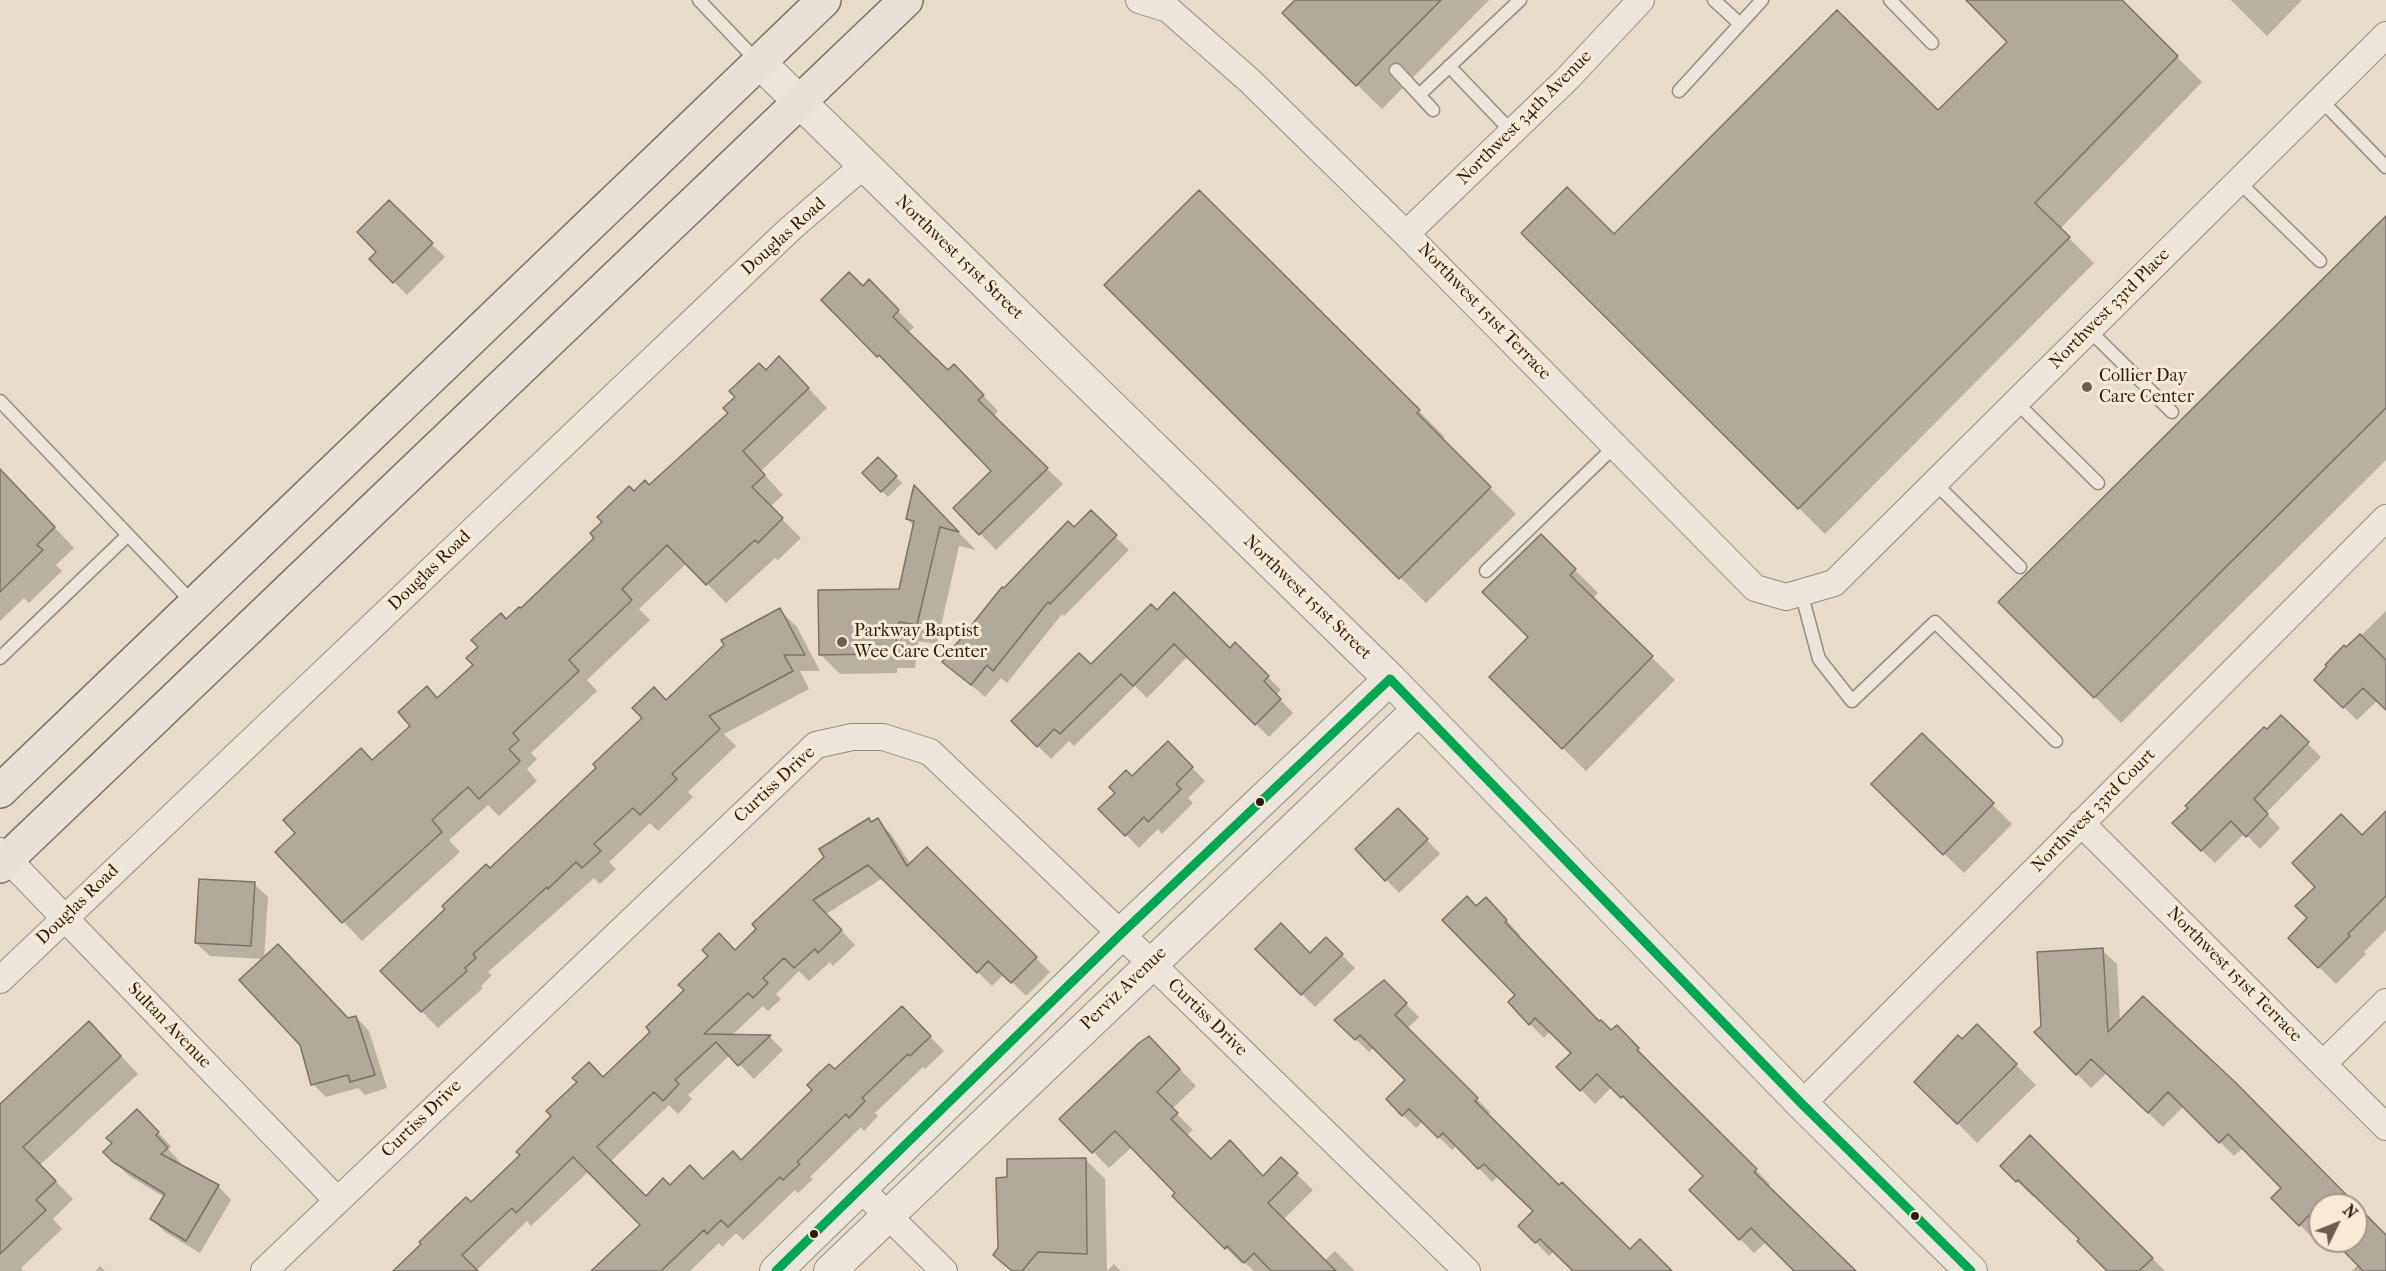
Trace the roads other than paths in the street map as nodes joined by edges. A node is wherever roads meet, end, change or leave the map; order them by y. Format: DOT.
graph roads {
  1 [pos="699,0"];
  2 [pos="824,0"];
  3 [pos="906,0"];
  4 [pos="1138,0"];
  5 [pos="1520,0"];
  6 [pos="1641,0"];
  7 [pos="1714,0"];
  8 [pos="1762,0"];
  9 [pos="1890,0"];
  10 [pos="1740,24"];
  11 [pos="2386,36"];
  12 [pos="1932,43"];
  13 [pos="759,62"];
  14 [pos="1449,66"];
  15 [pos="1396,70"];
  16 [pos="1679,91"];
  17 [pos="1419,95"];
  18 [pos="2321,100"];
  19 [pos="800,101"];
  20 [pos="1433,110"];
  21 [pos="1512,132"];
  22 [pos="864,165"];
  23 [pos="2386,167"];
  24 [pos="2239,182"];
  25 [pos="1406,234"];
  26 [pos="2320,261"];
  27 [pos="2090,330"];
  28 [pos="0,401"];
  29 [pos="2016,402"];
  30 [pos="2172,412"];
  31 [pos="1615,446"];
  32 [pos="1935,483"];
  33 [pos="2098,483"];
  34 [pos="2386,518"];
  35 [pos="128,535"];
  36 [pos="2020,567"];
  37 [pos="1486,571"];
  38 [pos="1834,583"];
  39 [pos="1801,592"];
  40 [pos="195,604"];
  41 [pos="0,658"];
  42 [pos="1390,680"];
  43 [pos="1419,709"];
  44 [pos="2056,741"];
  45 [pos="0,791"];
  46 [pos="2081,823"];
  47 [pos="2,859"];
  48 [pos="64,918"];
  49 [pos="1121,934"];
  50 [pos="1151,963"];
  51 [pos="0,980"];
  52 [pos="2386,1002"];
  53 [pos="2323,1064"];
  54 [pos="1802,1104"];
  55 [pos="2386,1127"];
  56 [pos="861,1189"];
  57 [pos="338,1200"];
  58 [pos="888,1215"];
  59 [pos="264,1271"];
  60 [pos="776,1271"];
  61 [pos="830,1271"];
  62 [pos="944,1271"];
  63 [pos="1467,1271"];
  64 [pos="1971,1271"];
  1 -- 13 [label="lane"];
  2 -- 13 [label="main road"];
  3 -- 19 [label="main road"];
  4 -- 25 [label="street, Northwest 151st Terrace"];
  5 -- 14 [label="lane"];
  6 -- 21 [label="street, Northwest 34th Avenue"];
  7 -- 10 [label="lane"];
  8 -- 10 [label="lane"];
  9 -- 12 [label="lane"];
  10 -- 16 [label="lane"];
  11 -- 18 [label="street, Northwest 33rd Place"];
  13 -- 19 [label="street, Northwest 151st Street"];
  13 -- 40 [label="main road"];
  14 -- 17 [label="lane"];
  14 -- 21 [label="lane"];
  15 -- 17 [label="lane"];
  17 -- 20 [label="lane"];
  18 -- 23 [label="lane"];
  18 -- 24 [label="street, Northwest 33rd Place"];
  19 -- 22 [label="street, Northwest 151st Street"];
  19 -- 47 [label="main road"];
  21 -- 25 [label="street, Northwest 34th Avenue"];
  22 -- 42 [label="street, Northwest 151st Street"];
  22 -- 48 [label="street, Douglas Road"];
  24 -- 26 [label="lane"];
  24 -- 27 [label="street, Northwest 33rd Place"];
  25 -- 31 [label="street, Northwest 151st Terrace"];
  27 -- 29 [label="street, Northwest 33rd Place"];
  27 -- 30 [label="lane"];
  28 -- 35 [label="lane"];
  29 -- 32 [label="street, Northwest 33rd Place"];
  29 -- 33 [label="lane"];
  31 -- 37 [label="lane"];
  31 -- 39 [label="street, Northwest 151st Terrace"];
  32 -- 36 [label="lane"];
  32 -- 38 [label="street, Northwest 33rd Place"];
  34 -- 46 [label="street, Northwest 33rd Court"];
  35 -- 40 [label="lane"];
  35 -- 41 [label="lane"];
  38 -- 39 [label="street, Northwest 151st Terrace"];
  39 -- 44 [label="lane"];
  40 -- 45 [label="main road"];
  42 -- 43 [label="street, Northwest 151st Street"];
  42 -- 49 [label="street"];
  43 -- 50 [label="street, Perviz Avenue"];
  43 -- 54 [label="street, Northwest 151st Street"];
  46 -- 53 [label="street, Northwest 151st Terrace"];
  46 -- 54 [label="street, Northwest 33rd Court"];
  47 -- 48 [label="street, Sultan Avenue"];
  48 -- 51 [label="street, Douglas Road"];
  48 -- 57 [label="street, Sultan Avenue"];
  49 -- 50 [label="street, Curtiss Drive"];
  49 -- 56 [label="street"];
  49 -- 57 [label="street, Curtiss Drive"];
  50 -- 58 [label="street, Perviz Avenue"];
  50 -- 63 [label="street, Curtiss Drive"];
  52 -- 53 [label="street"];
  53 -- 55 [label="street, Northwest 151st Terrace"];
  54 -- 64 [label="street, Northwest 151st Street"];
  56 -- 58 [label="street"];
  56 -- 60 [label="street"];
  57 -- 59 [label="street, Curtiss Drive"];
  58 -- 61 [label="street, Perviz Avenue"];
  58 -- 62 [label="street"];
}
